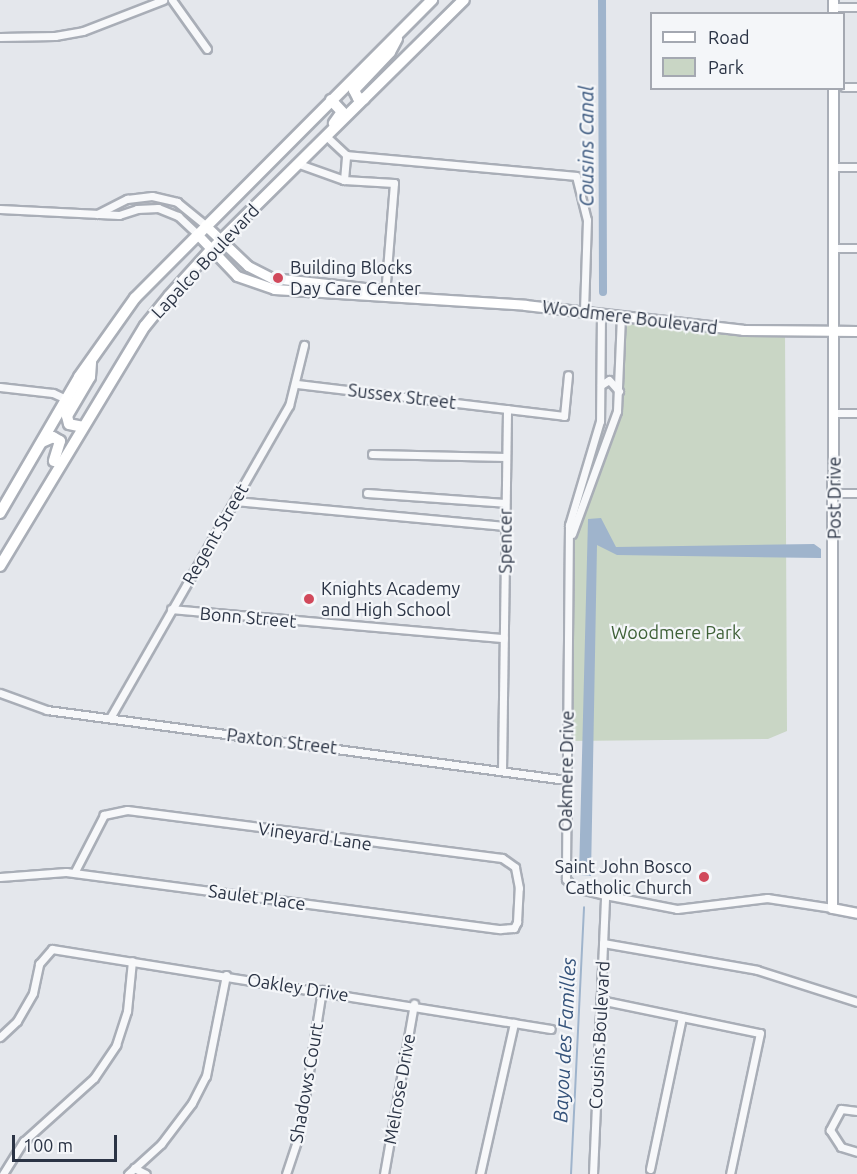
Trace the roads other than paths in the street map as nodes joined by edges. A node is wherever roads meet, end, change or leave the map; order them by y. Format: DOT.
graph roads {
  1 [pos="163,0"];
  2 [pos="172,0"];
  3 [pos="464,0"];
  4 [pos="429,1"];
  5 [pos="833,7"];
  6 [pos="857,7"];
  7 [pos="401,30"];
  8 [pos="0,37"];
  9 [pos="207,49"];
  10 [pos="833,90"];
  11 [pos="364,99"];
  12 [pos="331,100"];
  13 [pos="327,136"];
  14 [pos="346,155"];
  15 [pos="298,164"];
  16 [pos="833,167"];
  17 [pos="857,167"];
  18 [pos="344,180"];
  19 [pos="280,183"];
  20 [pos="0,209"];
  21 [pos="97,214"];
  22 [pos="205,225"];
  23 [pos="196,234"];
  24 [pos="220,241"];
  25 [pos="833,248"];
  26 [pos="857,248"];
  27 [pos="210,251"];
  28 [pos="385,294"];
  29 [pos="584,311"];
  30 [pos="601,313"];
  31 [pos="621,315"];
  32 [pos="833,331"];
  33 [pos="857,331"];
  34 [pos="304,345"];
  35 [pos="91,358"];
  36 [pos="568,375"];
  37 [pos="297,384"];
  38 [pos="601,384"];
  39 [pos="0,387"];
  40 [pos="619,391"];
  41 [pos="66,399"];
  42 [pos="507,409"];
  43 [pos="834,413"];
  44 [pos="857,413"];
  45 [pos="83,427"];
  46 [pos="42,442"];
  47 [pos="372,454"];
  48 [pos="506,458"];
  49 [pos="367,493"];
  50 [pos="834,493"];
  51 [pos="857,493"];
  52 [pos="42,494"];
  53 [pos="235,501"];
  54 [pos="505,503"];
  55 [pos="0,513"];
  56 [pos="505,526"];
  57 [pos="570,543"];
  58 [pos="0,566"];
  59 [pos="171,609"];
  60 [pos="504,638"];
  61 [pos="0,693"];
  62 [pos="110,718"];
  63 [pos="502,770"];
  64 [pos="566,780"];
  65 [pos="74,873"];
  66 [pos="0,877"];
  67 [pos="605,895"];
  68 [pos="832,908"];
  69 [pos="857,913"];
  70 [pos="514,928"];
  71 [pos="603,943"];
  72 [pos="132,962"];
  73 [pos="226,975"];
  74 [pos="322,990"];
  75 [pos="600,1000"];
  76 [pos="857,1002"];
  77 [pos="414,1005"];
  78 [pos="682,1017"];
  79 [pos="514,1023"];
  80 [pos="551,1029"];
  81 [pos="0,1037"];
  82 [pos="857,1111"];
  83 [pos="857,1152"];
  84 [pos="134,1168"];
  85 [pos="650,1169"];
  86 [pos="3,1174"];
  87 [pos="128,1174"];
  88 [pos="146,1174"];
  89 [pos="286,1174"];
  90 [pos="384,1174"];
  91 [pos="480,1174"];
  92 [pos="593,1174"];
  93 [pos="730,1174"];
  1 -- 8 [label="street"];
  2 -- 9 [label="street"];
  3 -- 11 [label="main road, Lapalco Boulevard"];
  4 -- 7 [label="main road, Lapalco Boulevard"];
  5 -- 6 [label="street"];
  7 -- 11 [label="main road"];
  7 -- 12 [label="main road, Lapalco Boulevard"];
  10 -- 16 [label="street, Post Drive"];
  11 -- 13 [label="main road, Lapalco Boulevard"];
  12 -- 19 [label="main road"];
  12 -- 22 [label="main road, Lapalco Boulevard"];
  13 -- 14 [label="street"];
  13 -- 15 [label="main road, Lapalco Boulevard"];
  14 -- 18 [label="street"];
  14 -- 29 [label="street"];
  15 -- 18 [label="street"];
  15 -- 19 [label="main road, Lapalco Boulevard"];
  16 -- 17 [label="street"];
  16 -- 25 [label="street, Post Drive"];
  18 -- 28 [label="street"];
  19 -- 24 [label="main road, Lapalco Boulevard"];
  20 -- 21 [label="street"];
  21 -- 22 [label="street"];
  21 -- 23 [label="street"];
  22 -- 23 [label="main road, Lapalco Boulevard"];
  22 -- 24 [label="street, Woodmere Boulevard"];
  23 -- 27 [label="street, Woodmere Boulevard"];
  23 -- 35 [label="main road, Lapalco Boulevard"];
  24 -- 27 [label="main road, Lapalco Boulevard"];
  24 -- 28 [label="street, Woodmere Boulevard"];
  25 -- 26 [label="street"];
  25 -- 32 [label="street, Post Drive"];
  27 -- 28 [label="street, Woodmere Boulevard"];
  27 -- 45 [label="main road, Lapalco Boulevard"];
  28 -- 29 [label="street, Woodmere Boulevard"];
  29 -- 30 [label="street, Woodmere Boulevard"];
  30 -- 31 [label="street, Woodmere Boulevard"];
  30 -- 38 [label="street, Oakmere Drive"];
  31 -- 32 [label="street, Woodmere Boulevard"];
  31 -- 40 [label="street, Oakmere Drive"];
  32 -- 33 [label="street, Woodmere Boulevard"];
  32 -- 43 [label="street, Post Drive"];
  34 -- 37 [label="street, Regent Street"];
  35 -- 41 [label="main road, Lapalco Boulevard"];
  35 -- 45 [label="main road"];
  36 -- 42 [label="street"];
  37 -- 42 [label="street, Sussex Street"];
  37 -- 53 [label="street, Regent Street"];
  38 -- 40 [label="street"];
  38 -- 57 [label="street, Oakmere Drive"];
  39 -- 41 [label="street"];
  40 -- 57 [label="street, Oakmere Drive"];
  41 -- 46 [label="main road, Lapalco Boulevard"];
  42 -- 48 [label="street, Spencer"];
  43 -- 44 [label="street"];
  43 -- 50 [label="street, Post Drive"];
  45 -- 52 [label="main road, Lapalco Boulevard"];
  46 -- 52 [label="main road"];
  46 -- 55 [label="main road, Lapalco Boulevard"];
  47 -- 48 [label="street"];
  48 -- 54 [label="street, Spencer"];
  49 -- 54 [label="street"];
  50 -- 51 [label="street"];
  50 -- 68 [label="street, Post Drive"];
  52 -- 58 [label="main road, Lapalco Boulevard"];
  53 -- 56 [label="street"];
  53 -- 59 [label="street, Regent Street"];
  54 -- 56 [label="street, Spencer"];
  56 -- 60 [label="street, Spencer"];
  57 -- 64 [label="street, Oakmere Drive"];
  59 -- 60 [label="street, Bonn Street"];
  59 -- 62 [label="street, Regent Street"];
  60 -- 63 [label="street, Spencer"];
  61 -- 62 [label="street, Paxton Street"];
  62 -- 63 [label="street, Paxton Street"];
  63 -- 64 [label="street, Paxton Street"];
  64 -- 67 [label="street, Oakmere Drive"];
  65 -- 66 [label="street, Saulet Place"];
  65 -- 70 [label="street, Saulet Place"];
  65 -- 70 [label="street, Vineyard Lane"];
  67 -- 68 [label="street, Oakmere Drive"];
  67 -- 71 [label="street, Cousins Boulevard"];
  68 -- 69 [label="street, Oakmere Drive"];
  71 -- 75 [label="street, Cousins Boulevard"];
  71 -- 76 [label="street"];
  72 -- 73 [label="street, Oakley Drive"];
  72 -- 81 [label="street, Oakley Drive"];
  72 -- 86 [label="street"];
  73 -- 74 [label="street, Oakley Drive"];
  73 -- 84 [label="street"];
  74 -- 77 [label="street, Oakley Drive"];
  74 -- 89 [label="street, Shadows Court"];
  75 -- 78 [label="street"];
  75 -- 92 [label="street, Cousins Boulevard"];
  77 -- 79 [label="street, Oakley Drive"];
  77 -- 90 [label="street, Melrose Drive"];
  78 -- 85 [label="street"];
  78 -- 93 [label="street"];
  79 -- 80 [label="street, Oakley Drive"];
  79 -- 91 [label="street"];
  82 -- 83 [label="street"];
  84 -- 87 [label="street"];
  84 -- 88 [label="street"];
}
